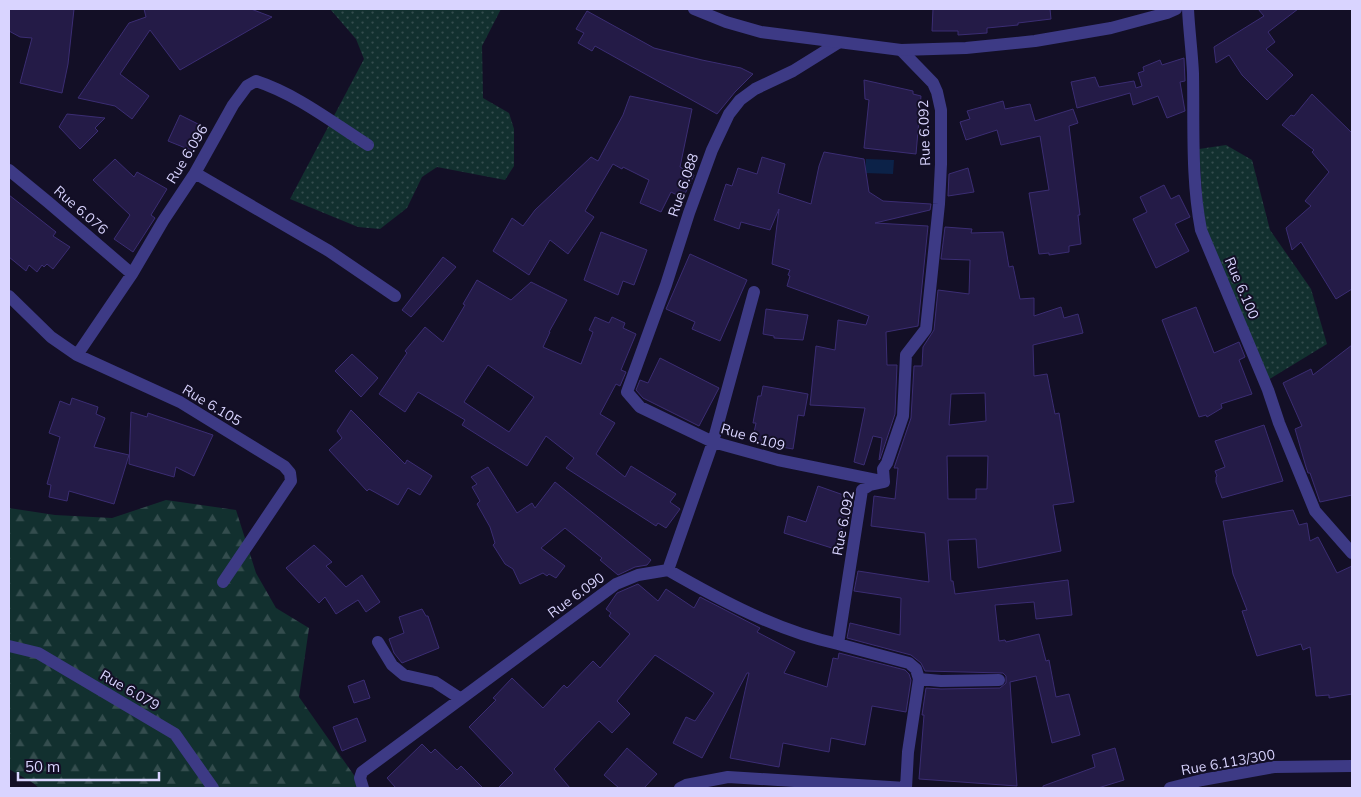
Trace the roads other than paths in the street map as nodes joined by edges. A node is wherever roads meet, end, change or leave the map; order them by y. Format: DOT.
graph roads {
  1 [pos="694,9"];
  2 [pos="1176,9"];
  3 [pos="1188,9"];
  4 [pos="838,43"];
  5 [pos="901,50"];
  6 [pos="368,145"];
  7 [pos="9,170"];
  8 [pos="196,173"];
  9 [pos="132,274"];
  10 [pos="754,292"];
  11 [pos="9,296"];
  12 [pos="395,296"];
  13 [pos="77,355"];
  14 [pos="627,392"];
  15 [pos="713,442"];
  16 [pos="884,482"];
  17 [pos="1352,553"];
  18 [pos="668,570"];
  19 [pos="223,582"];
  20 [pos="378,642"];
  21 [pos="838,644"];
  22 [pos="9,646"];
  23 [pos="919,679"];
  24 [pos="999,680"];
  25 [pos="461,699"];
  26 [pos="1352,766"];
  27 [pos="213,788"];
  28 [pos="363,788"];
  29 [pos="680,788"];
  30 [pos="906,788"];
  31 [pos="1170,788"];
  1 -- 4 [label="street"];
  2 -- 5 [label="street"];
  3 -- 17 [label="street, Rue 6.100"];
  4 -- 5 [label="street"];
  4 -- 14 [label="street, Rue 6.088"];
  5 -- 16 [label="street, Rue 6.092"];
  6 -- 8 [label="street, Rue 6.096"];
  7 -- 9 [label="street, Rue 6.076"];
  8 -- 9 [label="street, Rue 6.096"];
  8 -- 12 [label="street"];
  9 -- 13 [label="street, Rue 6.096"];
  10 -- 15 [label="street"];
  11 -- 13 [label="street, Rue 6.105"];
  13 -- 19 [label="street, Rue 6.105"];
  14 -- 15 [label="street, Rue 6.109"];
  15 -- 16 [label="street, Rue 6.109"];
  15 -- 18 [label="street"];
  16 -- 21 [label="street, Rue 6.092"];
  18 -- 21 [label="street"];
  18 -- 25 [label="street, Rue 6.090"];
  20 -- 25 [label="street"];
  21 -- 23 [label="street"];
  22 -- 27 [label="street, Rue 6.079"];
  23 -- 24 [label="street"];
  23 -- 30 [label="street"];
  25 -- 28 [label="street, Rue 6.090"];
  26 -- 31 [label="street, Rue 6.113/300"];
  29 -- 30 [label="street"];
}
